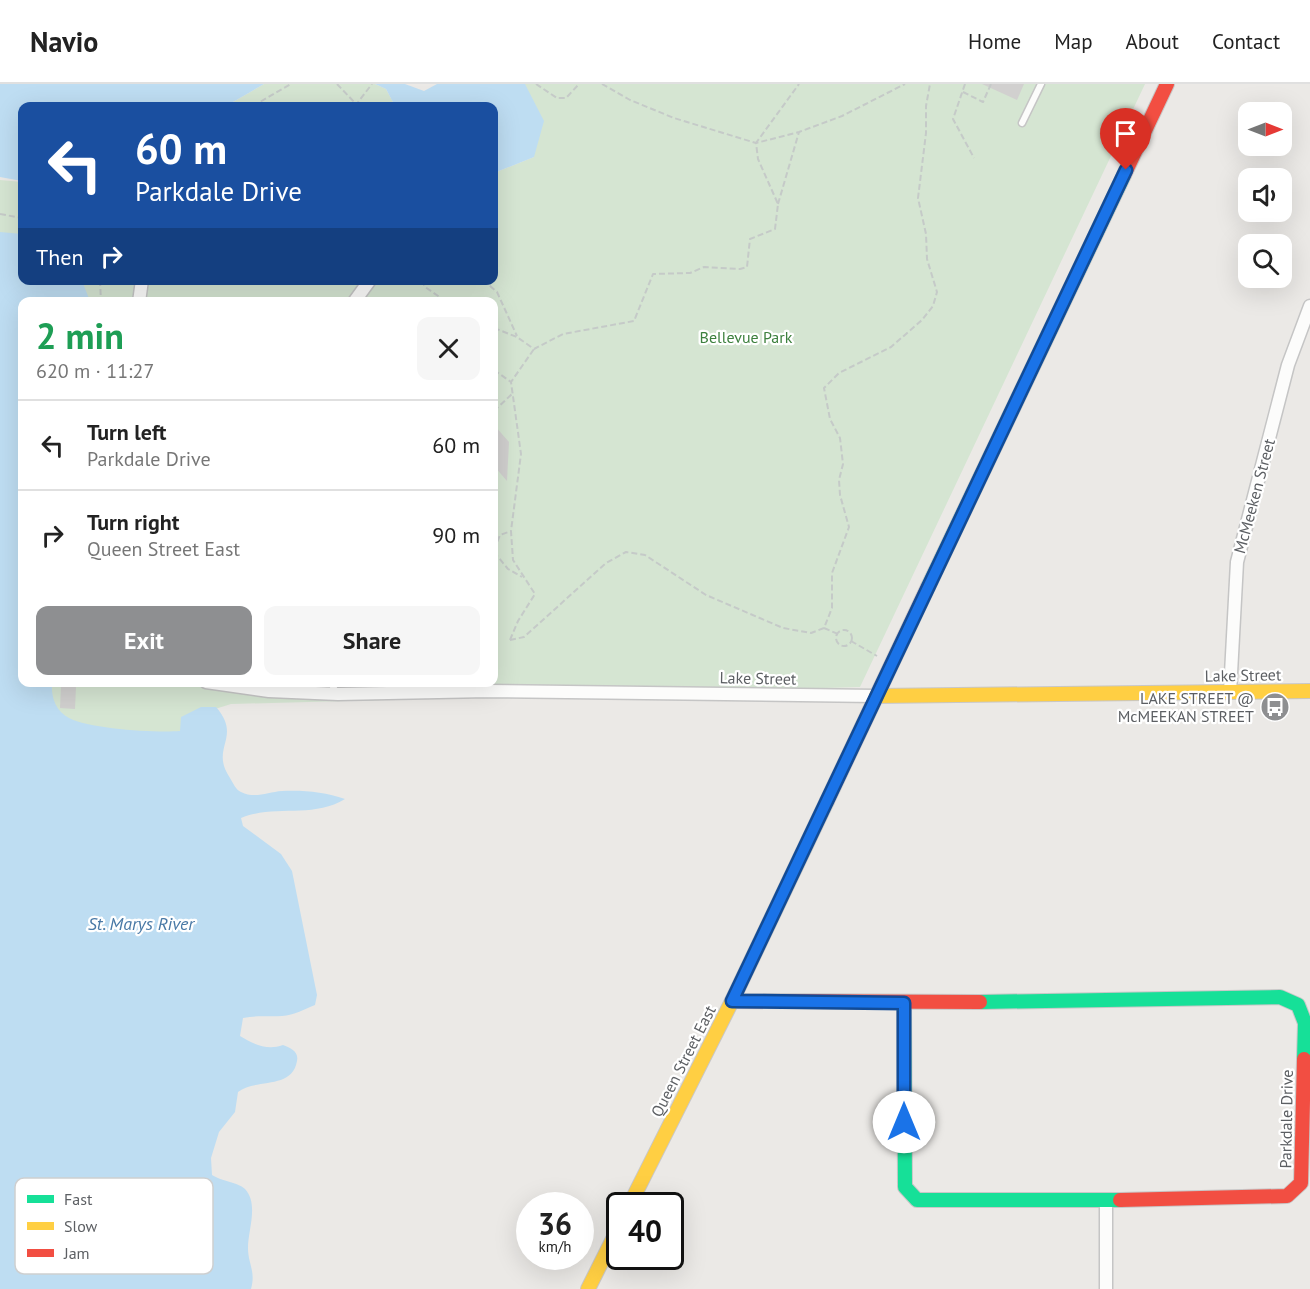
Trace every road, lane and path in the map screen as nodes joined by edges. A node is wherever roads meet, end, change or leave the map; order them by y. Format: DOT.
graph roads {
  1 [pos="291,84"];
  2 [pos="337,84"];
  3 [pos="536,84"];
  4 [pos="579,84"];
  5 [pos="602,84"];
  6 [pos="799,84"];
  7 [pos="905,84"];
  8 [pos="930,84"];
  9 [pos="965,84"];
  10 [pos="991,84"];
  11 [pos="1041,84"];
  12 [pos="1167,84"];
  13 [pos="372,86"];
  14 [pos="962,91"];
  15 [pos="260,102"];
  16 [pos="353,102"];
  17 [pos="359,102"];
  18 [pos="1022,123"];
  19 [pos="799,132"];
  20 [pos="756,143"];
  21 [pos="975,158"];
  22 [pos="778,204"];
  23 [pos="0,214"];
  24 [pos="18,217"];
  25 [pos="424,285"];
  26 [pos="488,285"];
  27 [pos="440,297"];
  28 [pos="1310,306"];
  29 [pos="498,330"];
  30 [pos="517,337"];
  31 [pos="534,349"];
  32 [pos="498,373"];
  33 [pos="511,382"];
  34 [pos="513,393"];
  35 [pos="498,407"];
  36 [pos="511,531"];
  37 [pos="498,540"];
  38 [pos="498,556"];
  39 [pos="525,579"];
  40 [pos="824,628"];
  41 [pos="838,634"];
  42 [pos="851,641"];
  43 [pos="890,663"];
  44 [pos="241,687"];
  45 [pos="333,687"];
  46 [pos="1310,691"];
  47 [pos="1230,692"];
  48 [pos="338,694"];
  49 [pos="876,696"];
  50 [pos="732,1001"];
  51 [pos="904,1003"];
  52 [pos="636,1192"];
  53 [pos="1106,1200"];
  54 [pos="606,1253"];
  55 [pos="588,1289"];
  56 [pos="1106,1289"];
  1 -- 15 [label="path"];
  2 -- 16 [label="path"];
  3 -- 4 [label="path"];
  5 -- 20 [label="path"];
  6 -- 20 [label="path"];
  7 -- 19 [label="path"];
  8 -- 40 [label="path"];
  9 -- 14 [label="path"];
  10 -- 14 [label="path"];
  11 -- 18 [label="lane"];
  12 -- 43 [label="street, Queen Street East"];
  13 -- 17 [label="path"];
  14 -- 21 [label="path"];
  19 -- 20 [label="path"];
  19 -- 22 [label="path"];
  20 -- 22 [label="path"];
  22 -- 31 [label="path"];
  23 -- 24 [label="path"];
  25 -- 27 [label="path"];
  26 -- 30 [label="path"];
  28 -- 47 [label="street, McMeeken Street"];
  29 -- 30 [label="path"];
  30 -- 31 [label="path"];
  31 -- 33 [label="path"];
  32 -- 33 [label="path"];
  33 -- 34 [label="path"];
  34 -- 35 [label="path"];
  34 -- 36 [label="path"];
  36 -- 37 [label="path"];
  36 -- 39 [label="path"];
  38 -- 39 [label="path"];
  39 -- 40 [label="path"];
  40 -- 41 [label="path"];
  41 -- 42 [label="path"];
  41 -- 42 [label="path"];
  42 -- 43 [label="path"];
  43 -- 49 [label="street, Queen Street East"];
  44 -- 48 [label="street, Lake Street"];
  45 -- 48 [label="lane"];
  46 -- 47 [label="street, Lake Street"];
  47 -- 49 [label="street, Lake Street"];
  48 -- 49 [label="street, Lake Street"];
  49 -- 50 [label="street, Queen Street East"];
  50 -- 51 [label="street, Parkdale Drive"];
  50 -- 52 [label="street, Queen Street East"];
  51 -- 53 [label="street, Parkdale Drive"];
  51 -- 53 [label="street, Parkdale Drive"];
  53 -- 56 [label="street"];
  54 -- 55 [label="street"];
}
